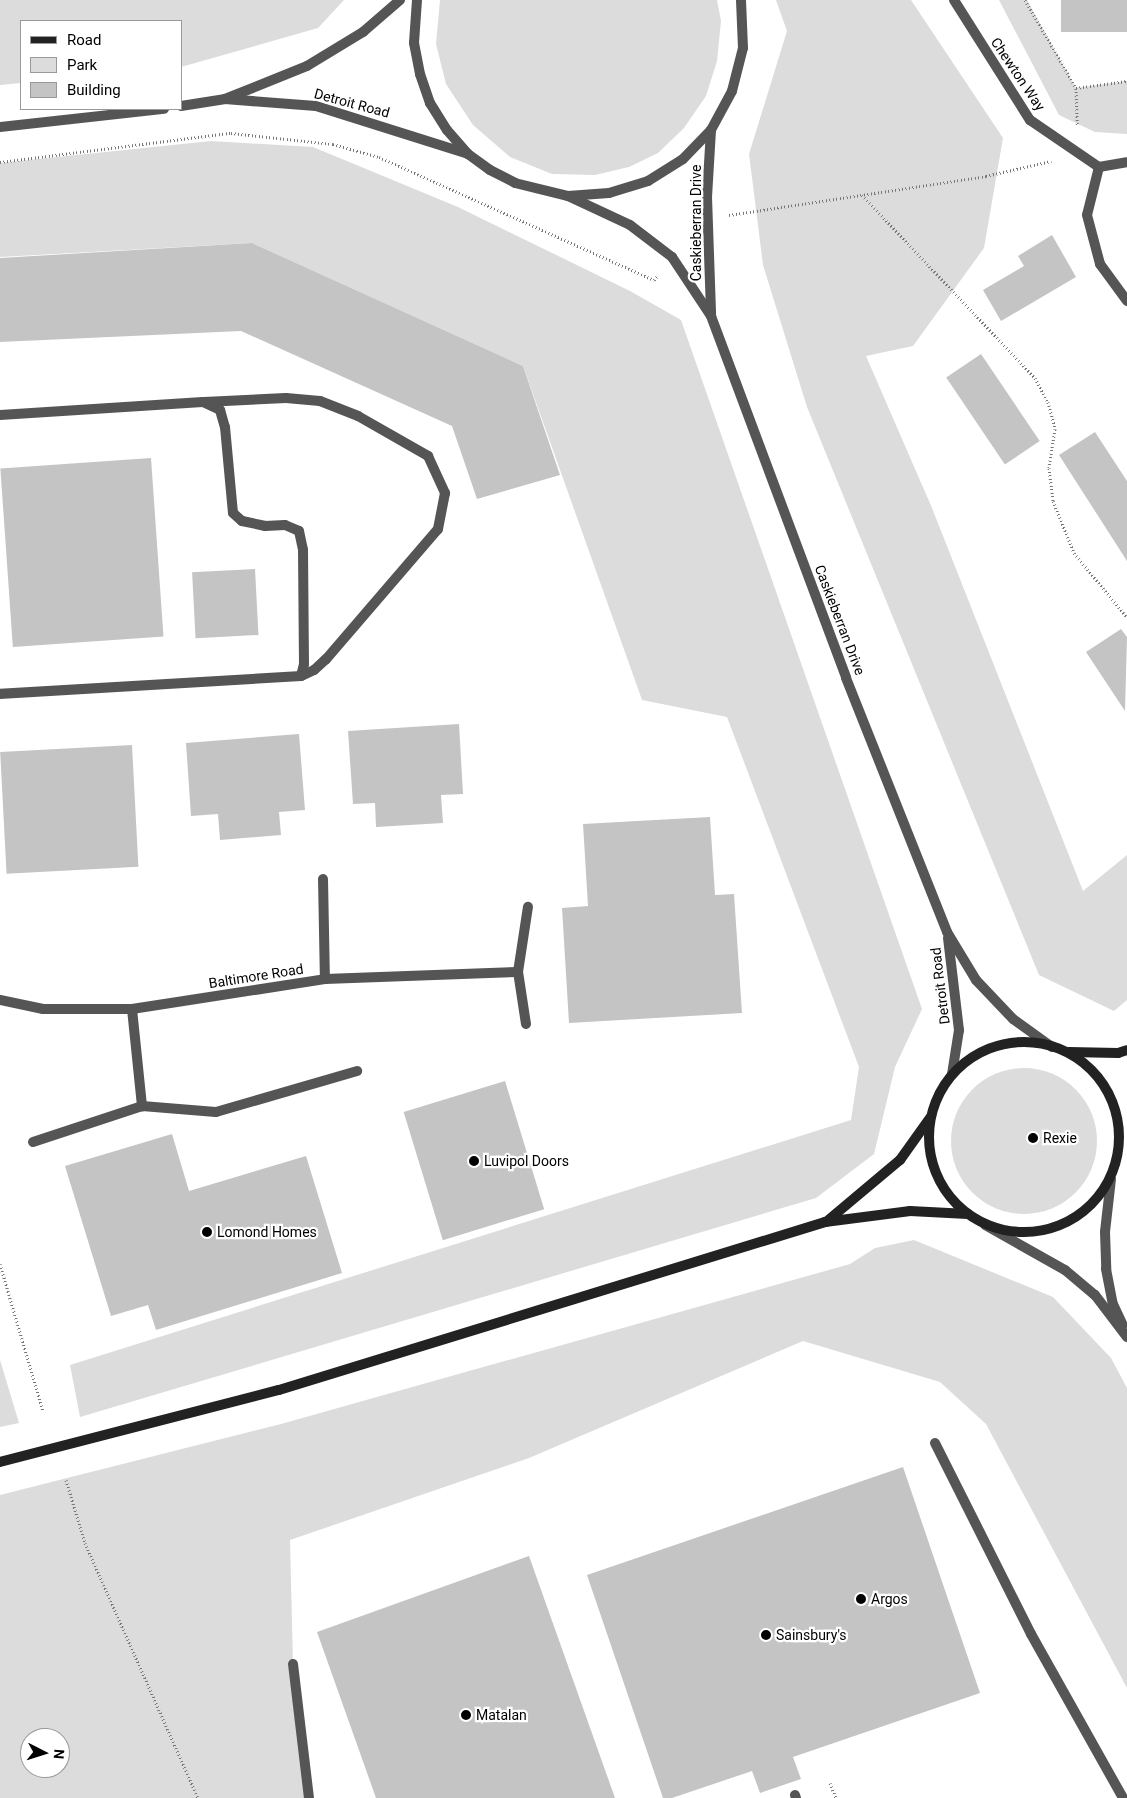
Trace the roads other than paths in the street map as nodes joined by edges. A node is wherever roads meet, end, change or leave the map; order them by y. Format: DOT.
graph roads {
  1 [pos="400,0"];
  2 [pos="417,0"];
  3 [pos="741,0"];
  4 [pos="954,0"];
  5 [pos="225,99"];
  6 [pos="182,106"];
  7 [pos="155,110"];
  8 [pos="0,127"];
  9 [pos="711,130"];
  10 [pos="468,154"];
  11 [pos="1127,162"];
  12 [pos="1099,167"];
  13 [pos="568,196"];
  14 [pos="1127,301"];
  15 [pos="711,316"];
  16 [pos="203,402"];
  17 [pos="0,415"];
  18 [pos="301,676"];
  19 [pos="0,694"];
  20 [pos="323,879"];
  21 [pos="528,907"];
  22 [pos="947,932"];
  23 [pos="518,972"];
  24 [pos="325,979"];
  25 [pos="0,1000"];
  26 [pos="132,1008"];
  27 [pos="526,1024"];
  28 [pos="1052,1046"];
  29 [pos="1127,1050"];
  30 [pos="1069,1052"];
  31 [pos="357,1071"];
  32 [pos="952,1074"];
  33 [pos="142,1106"];
  34 [pos="932,1116"];
  35 [pos="1127,1133"];
  36 [pos="33,1142"];
  37 [pos="1120,1151"];
  38 [pos="1111,1179"];
  39 [pos="968,1214"];
  40 [pos="825,1222"];
  41 [pos="985,1225"];
  42 [pos="1127,1333"];
  43 [pos="1127,1337"];
  44 [pos="935,1443"];
  45 [pos="0,1462"];
  46 [pos="293,1664"];
  47 [pos="310,1798"];
  48 [pos="1123,1798"];
  1 -- 5 [label="street, Detroit Road"];
  2 -- 10 [label="street"];
  3 -- 9 [label="street"];
  4 -- 12 [label="street, Chewton Way"];
  5 -- 6 [label="street, Detroit Road"];
  5 -- 10 [label="street, Detroit Road"];
  7 -- 8 [label="street"];
  9 -- 13 [label="street"];
  9 -- 15 [label="street, Caskieberran Drive"];
  10 -- 13 [label="street"];
  11 -- 12 [label="street"];
  12 -- 14 [label="street"];
  13 -- 15 [label="street, Caskieberran Drive"];
  15 -- 22 [label="street, Caskieberran Drive"];
  16 -- 17 [label="street"];
  16 -- 18 [label="street"];
  16 -- 18 [label="street"];
  18 -- 19 [label="street"];
  20 -- 24 [label="street"];
  21 -- 23 [label="street"];
  22 -- 28 [label="street, Detroit Road"];
  22 -- 32 [label="street, Detroit Road"];
  23 -- 24 [label="street, Baltimore Road"];
  23 -- 27 [label="street"];
  24 -- 26 [label="street, Baltimore Road"];
  25 -- 26 [label="street, Baltimore Road"];
  26 -- 33 [label="street"];
  28 -- 30 [label="main road"];
  28 -- 32 [label="main road"];
  29 -- 30 [label="main road"];
  30 -- 37 [label="main road"];
  31 -- 33 [label="street"];
  32 -- 34 [label="main road"];
  33 -- 36 [label="street"];
  34 -- 39 [label="main road"];
  34 -- 40 [label="main road"];
  35 -- 37 [label="main road"];
  37 -- 38 [label="main road"];
  38 -- 41 [label="main road"];
  38 -- 42 [label="street"];
  39 -- 40 [label="main road"];
  39 -- 41 [label="main road"];
  40 -- 45 [label="main road"];
  41 -- 43 [label="street"];
  44 -- 48 [label="street"];
  46 -- 47 [label="street"];
}
